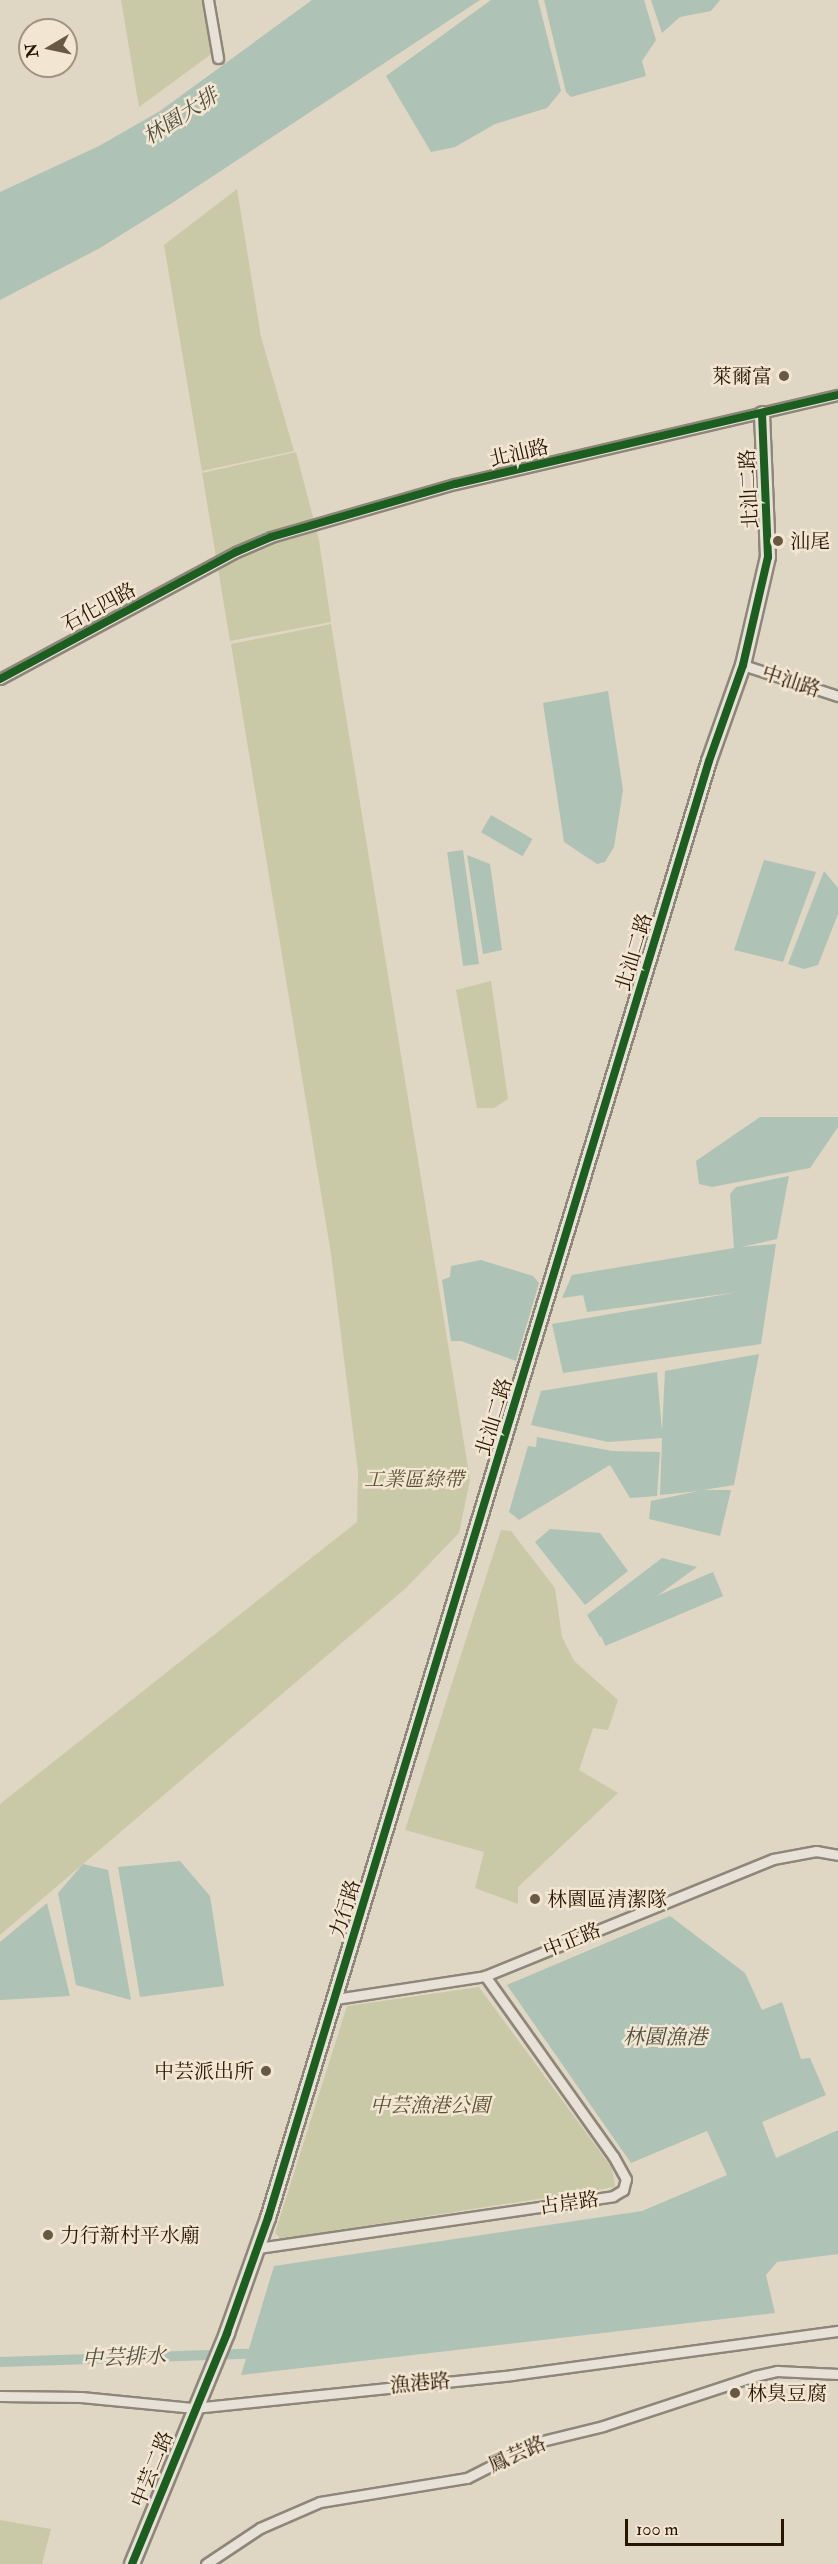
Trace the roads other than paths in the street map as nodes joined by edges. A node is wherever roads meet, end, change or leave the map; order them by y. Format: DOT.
graph roads {
  1 [pos="208,0"];
  2 [pos="218,58"];
  3 [pos="838,394"];
  4 [pos="762,414"];
  5 [pos="214,564"];
  6 [pos="743,665"];
  7 [pos="0,680"];
  8 [pos="838,696"];
  9 [pos="488,1492"];
  10 [pos="838,1855"];
  11 [pos="485,1976"];
  12 [pos="335,1999"];
  13 [pos="258,2248"];
  14 [pos="838,2331"];
  15 [pos="838,2374"];
  16 [pos="205,2388"];
  17 [pos="0,2396"];
  18 [pos="194,2408"];
  19 [pos="132,2564"];
  20 [pos="206,2564"];
  1 -- 2 [label="street"];
  3 -- 4 [label="street, 北汕路"];
  4 -- 5 [label="street, 北汕路"];
  4 -- 6 [label="street, 北汕二路"];
  5 -- 7 [label="street, 石化四路"];
  6 -- 8 [label="street, 中汕路"];
  6 -- 9 [label="street, 北汕二路"];
  9 -- 12 [label="street, 力行路"];
  10 -- 11 [label="street, 中正路"];
  11 -- 12 [label="street, 中正路"];
  11 -- 13 [label="street, 占岸路"];
  12 -- 13 [label="street, 力行路"];
  13 -- 16 [label="street, 力行路"];
  14 -- 18 [label="street, 漁港路"];
  15 -- 20 [label="street, 鳳芸路"];
  16 -- 18 [label="street, 中芸二路"];
  17 -- 18 [label="street, 漁港路"];
  18 -- 19 [label="street, 中芸二路"];
}
